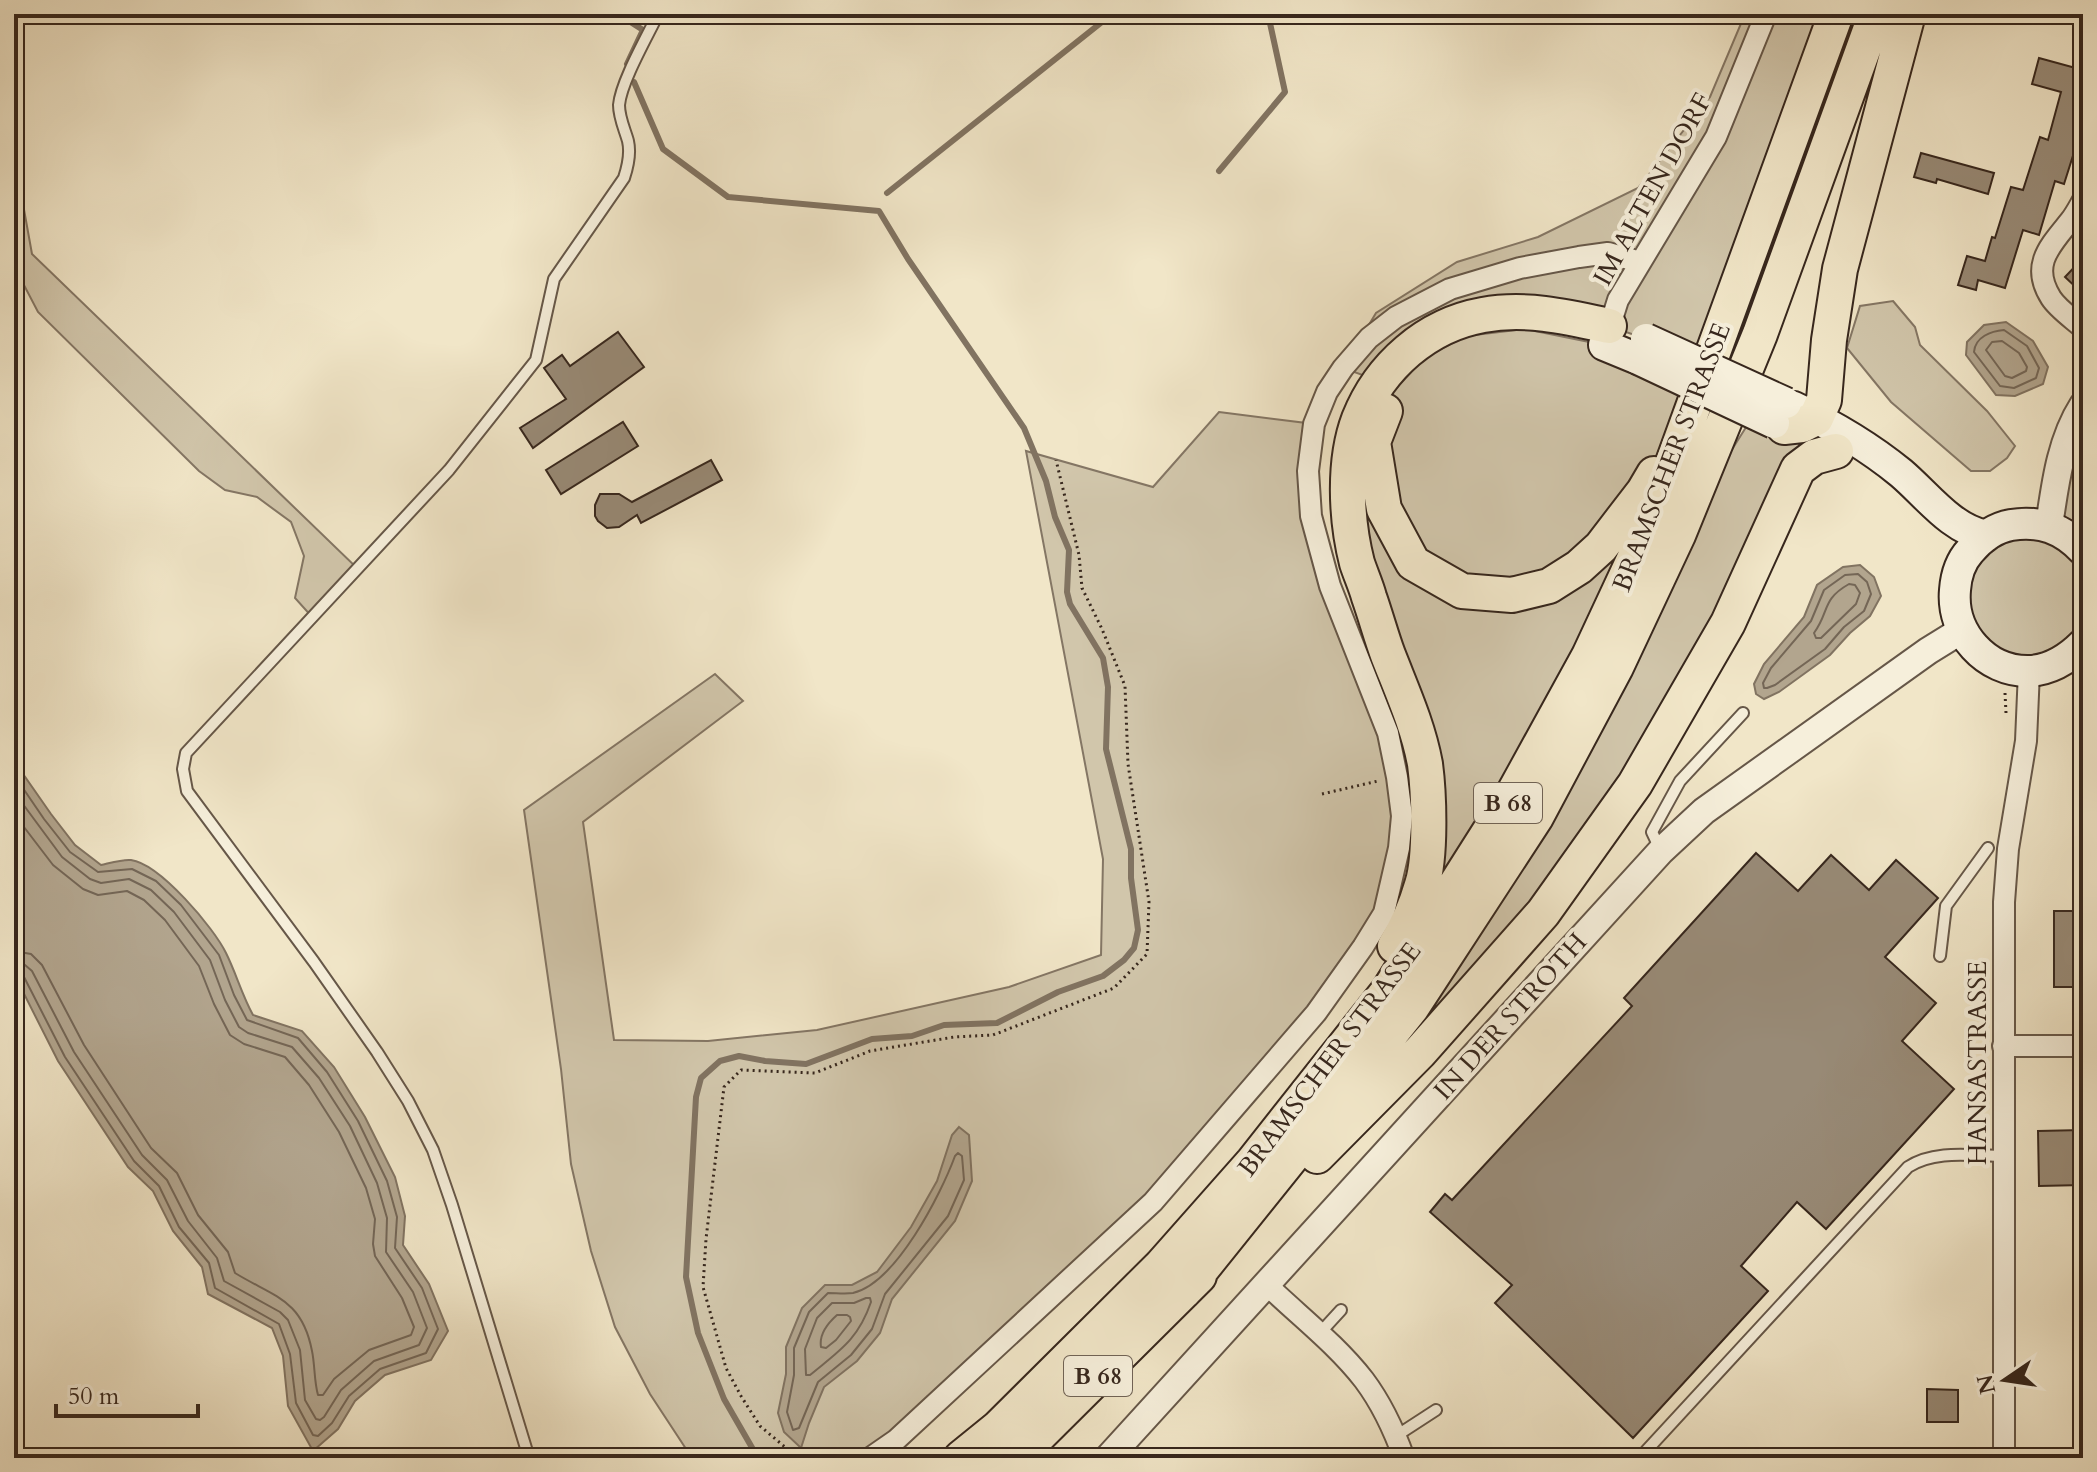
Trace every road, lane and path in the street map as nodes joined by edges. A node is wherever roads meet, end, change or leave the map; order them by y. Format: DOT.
graph roads {
  1 [pos="658,14"];
  2 [pos="1766,14"];
  3 [pos="1836,14"];
  4 [pos="1876,14"];
  5 [pos="1908,14"];
  6 [pos="2083,200"];
  7 [pos="1640,262"];
  8 [pos="2083,328"];
  9 [pos="1606,336"];
  10 [pos="1695,400"];
  11 [pos="2083,405"];
  12 [pos="1790,418"];
  13 [pos="1836,451"];
  14 [pos="1056,460"];
  15 [pos="2049,526"];
  16 [pos="1986,536"];
  17 [pos="2083,550"];
  18 [pos="1961,566"];
  19 [pos="1962,630"];
  20 [pos="2083,644"];
  21 [pos="2029,671"];
  22 [pos="1743,713"];
  23 [pos="1397,777"];
  24 [pos="1322,794"];
  25 [pos="1988,848"];
  26 [pos="1661,851"];
  27 [pos="1940,956"];
  28 [pos="1350,1040"];
  29 [pos="2003,1046"];
  30 [pos="2083,1046"];
  31 [pos="2003,1156"];
  32 [pos="1266,1284"];
  33 [pos="1184,1291"];
  34 [pos="1341,1310"];
  35 [pos="1319,1334"];
  36 [pos="1436,1410"];
  37 [pos="1396,1436"];
  38 [pos="1646,1451"];
  39 [pos="529,1458"];
  40 [pos="798,1458"];
  41 [pos="870,1458"];
  42 [pos="961,1458"];
  43 [pos="1009,1458"];
  44 [pos="1108,1458"];
  45 [pos="1404,1458"];
  46 [pos="2004,1458"];
  1 -- 39 [label="lane"];
  2 -- 7 [label="street, IM ALTEN DORF"];
  3 -- 10 [label="highway, BRAMSCHER STRASSE / B 68"];
  4 -- 33 [label="highway, B 68"];
  5 -- 12 [label="highway"];
  6 -- 8 [label="street"];
  7 -- 9 [label="street, IM ALTEN DORF"];
  7 -- 23 [label="street"];
  9 -- 10 [label="highway"];
  9 -- 12 [label="main road, bridge"];
  9 -- 28 [label="highway"];
  10 -- 28 [label="highway, BRAMSCHER STRASSE / B 68"];
  11 -- 15 [label="street"];
  12 -- 13 [label="main road"];
  12 -- 16 [label="main road"];
  13 -- 18 [label="main road"];
  13 -- 33 [label="highway"];
  14 -- 40 [label="path"];
  15 -- 16 [label="main road"];
  15 -- 17 [label="main road"];
  16 -- 18 [label="main road"];
  18 -- 19 [label="main road"];
  19 -- 21 [label="main road"];
  19 -- 26 [label="street, IN DER STROTH"];
  20 -- 21 [label="main road"];
  21 -- 29 [label="street, HANSASTRASSE"];
  22 -- 26 [label="lane"];
  23 -- 24 [label="path"];
  23 -- 41 [label="street"];
  25 -- 27 [label="lane"];
  26 -- 32 [label="street, IN DER STROTH"];
  28 -- 42 [label="highway, BRAMSCHER STRASSE / B 68"];
  29 -- 30 [label="street"];
  29 -- 31 [label="street, HANSASTRASSE"];
  31 -- 38 [label="lane"];
  31 -- 46 [label="street, HANSASTRASSE"];
  32 -- 35 [label="street"];
  32 -- 44 [label="street, IN DER STROTH"];
  33 -- 43 [label="highway, B 68"];
  34 -- 35 [label="lane"];
  35 -- 37 [label="street"];
  36 -- 37 [label="lane"];
  37 -- 45 [label="street"];
}
